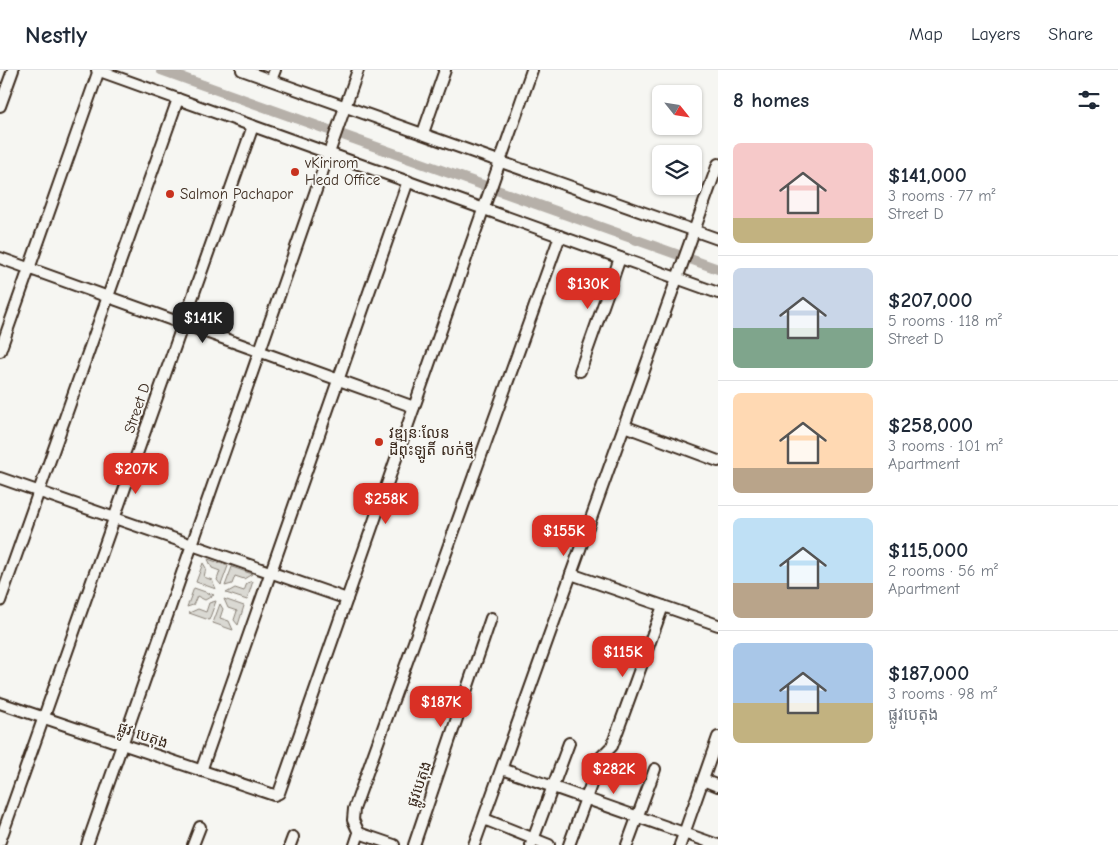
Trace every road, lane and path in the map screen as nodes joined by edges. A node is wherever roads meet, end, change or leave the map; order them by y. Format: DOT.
graph roads {
  1 [pos="13,70"];
  2 [pos="98,70"];
  3 [pos="242,70"];
  4 [pos="275,70"];
  5 [pos="358,70"];
  6 [pos="445,70"];
  7 [pos="532,70"];
  8 [pos="271,80"];
  9 [pos="178,99"];
  10 [pos="0,106"];
  11 [pos="344,109"];
  12 [pos="253,126"];
  13 [pos="423,133"];
  14 [pos="330,150"];
  15 [pos="718,164"];
  16 [pos="499,165"];
  17 [pos="408,181"];
  18 [pos="485,206"];
  19 [pos="693,234"];
  20 [pos="560,236"];
  21 [pos="718,239"];
  22 [pos="0,258"];
  23 [pos="620,258"];
  24 [pos="29,268"];
  25 [pos="679,273"];
  26 [pos="718,293"];
  27 [pos="108,297"];
  28 [pos="183,324"];
  29 [pos="0,351"];
  30 [pos="260,351"];
  31 [pos="580,371"];
  32 [pos="338,379"];
  33 [pos="414,407"];
  34 [pos="624,426"];
  35 [pos="718,461"];
  36 [pos="0,478"];
  37 [pos="39,491"];
  38 [pos="114,518"];
  39 [pos="192,545"];
  40 [pos="270,572"];
  41 [pos="571,574"];
  42 [pos="347,599"];
  43 [pos="0,601"];
  44 [pos="663,606"];
  45 [pos="491,618"];
  46 [pos="718,625"];
  47 [pos="0,703"];
  48 [pos="44,718"];
  49 [pos="718,737"];
  50 [pos="569,743"];
  51 [pos="122,744"];
  52 [pos="655,768"];
  53 [pos="502,769"];
  54 [pos="201,771"];
  55 [pos="702,780"];
  56 [pos="553,786"];
  57 [pos="718,786"];
  58 [pos="586,798"];
  59 [pos="637,816"];
  60 [pos="484,819"];
  61 [pos="200,827"];
  62 [pos="684,832"];
  63 [pos="359,833"];
  64 [pos="0,841"];
  65 [pos="532,842"];
  66 [pos="87,845"];
  67 [pos="193,845"];
  68 [pos="355,845"];
  69 [pos="394,845"];
  70 [pos="414,845"];
  71 [pos="474,845"];
  72 [pos="549,845"];
  73 [pos="569,845"];
  74 [pos="627,845"];
  75 [pos="680,845"];
  76 [pos="718,845"];
  1 -- 10 [label="street"];
  2 -- 9 [label="street"];
  2 -- 24 [label="street"];
  3 -- 8 [label="street"];
  4 -- 8 [label="street"];
  5 -- 11 [label="street"];
  6 -- 13 [label="street"];
  7 -- 16 [label="street"];
  8 -- 11 [label="street"];
  9 -- 12 [label="street"];
  9 -- 27 [label="street"];
  11 -- 13 [label="street"];
  11 -- 14 [label="street"];
  12 -- 14 [label="street"];
  12 -- 28 [label="street, Street D"];
  13 -- 16 [label="street"];
  14 -- 17 [label="street"];
  14 -- 30 [label="street"];
  15 -- 19 [label="street"];
  16 -- 18 [label="street"];
  16 -- 19 [label="street"];
  17 -- 18 [label="street"];
  17 -- 32 [label="street"];
  18 -- 20 [label="street"];
  18 -- 33 [label="street"];
  19 -- 21 [label="street"];
  19 -- 25 [label="street"];
  20 -- 23 [label="street"];
  20 -- 63 [label="street"];
  22 -- 24 [label="street"];
  23 -- 25 [label="street"];
  23 -- 31 [label="street"];
  24 -- 27 [label="street"];
  24 -- 29 [label="street"];
  25 -- 26 [label="street"];
  25 -- 34 [label="street"];
  27 -- 28 [label="street"];
  27 -- 37 [label="street"];
  28 -- 30 [label="street"];
  28 -- 38 [label="street, Street D"];
  30 -- 32 [label="street"];
  30 -- 39 [label="street"];
  32 -- 33 [label="street"];
  32 -- 40 [label="street"];
  33 -- 42 [label="street"];
  34 -- 35 [label="street"];
  34 -- 41 [label="street"];
  36 -- 37 [label="street"];
  37 -- 38 [label="street"];
  37 -- 43 [label="street"];
  38 -- 39 [label="street"];
  38 -- 48 [label="street, Street D"];
  39 -- 40 [label="street"];
  39 -- 51 [label="street"];
  40 -- 42 [label="street"];
  40 -- 54 [label="street"];
  41 -- 44 [label="street"];
  41 -- 53 [label="street"];
  42 -- 54 [label="street, ផ្លូវ បេតុង"];
  44 -- 46 [label="street"];
  44 -- 58 [label="street"];
  45 -- 70 [label="street, ផ្លូវបេតុង"];
  47 -- 48 [label="street, ផ្លូវ បេតុង"];
  48 -- 51 [label="street, ផ្លូវ បេតុង"];
  48 -- 64 [label="street, Street D"];
  49 -- 55 [label="street"];
  50 -- 56 [label="street"];
  51 -- 54 [label="street, ផ្លូវ បេតុង"];
  51 -- 66 [label="street"];
  52 -- 59 [label="street"];
  53 -- 56 [label="street"];
  53 -- 60 [label="street"];
  55 -- 57 [label="street"];
  55 -- 62 [label="street"];
  56 -- 58 [label="street"];
  56 -- 65 [label="street"];
  58 -- 59 [label="street"];
  58 -- 73 [label="street"];
  59 -- 62 [label="street"];
  59 -- 74 [label="street"];
  60 -- 65 [label="street"];
  60 -- 71 [label="street"];
  61 -- 67 [label="street"];
  62 -- 75 [label="street"];
  62 -- 76 [label="street"];
  63 -- 68 [label="street"];
  63 -- 69 [label="street"];
  65 -- 72 [label="street"];
}
